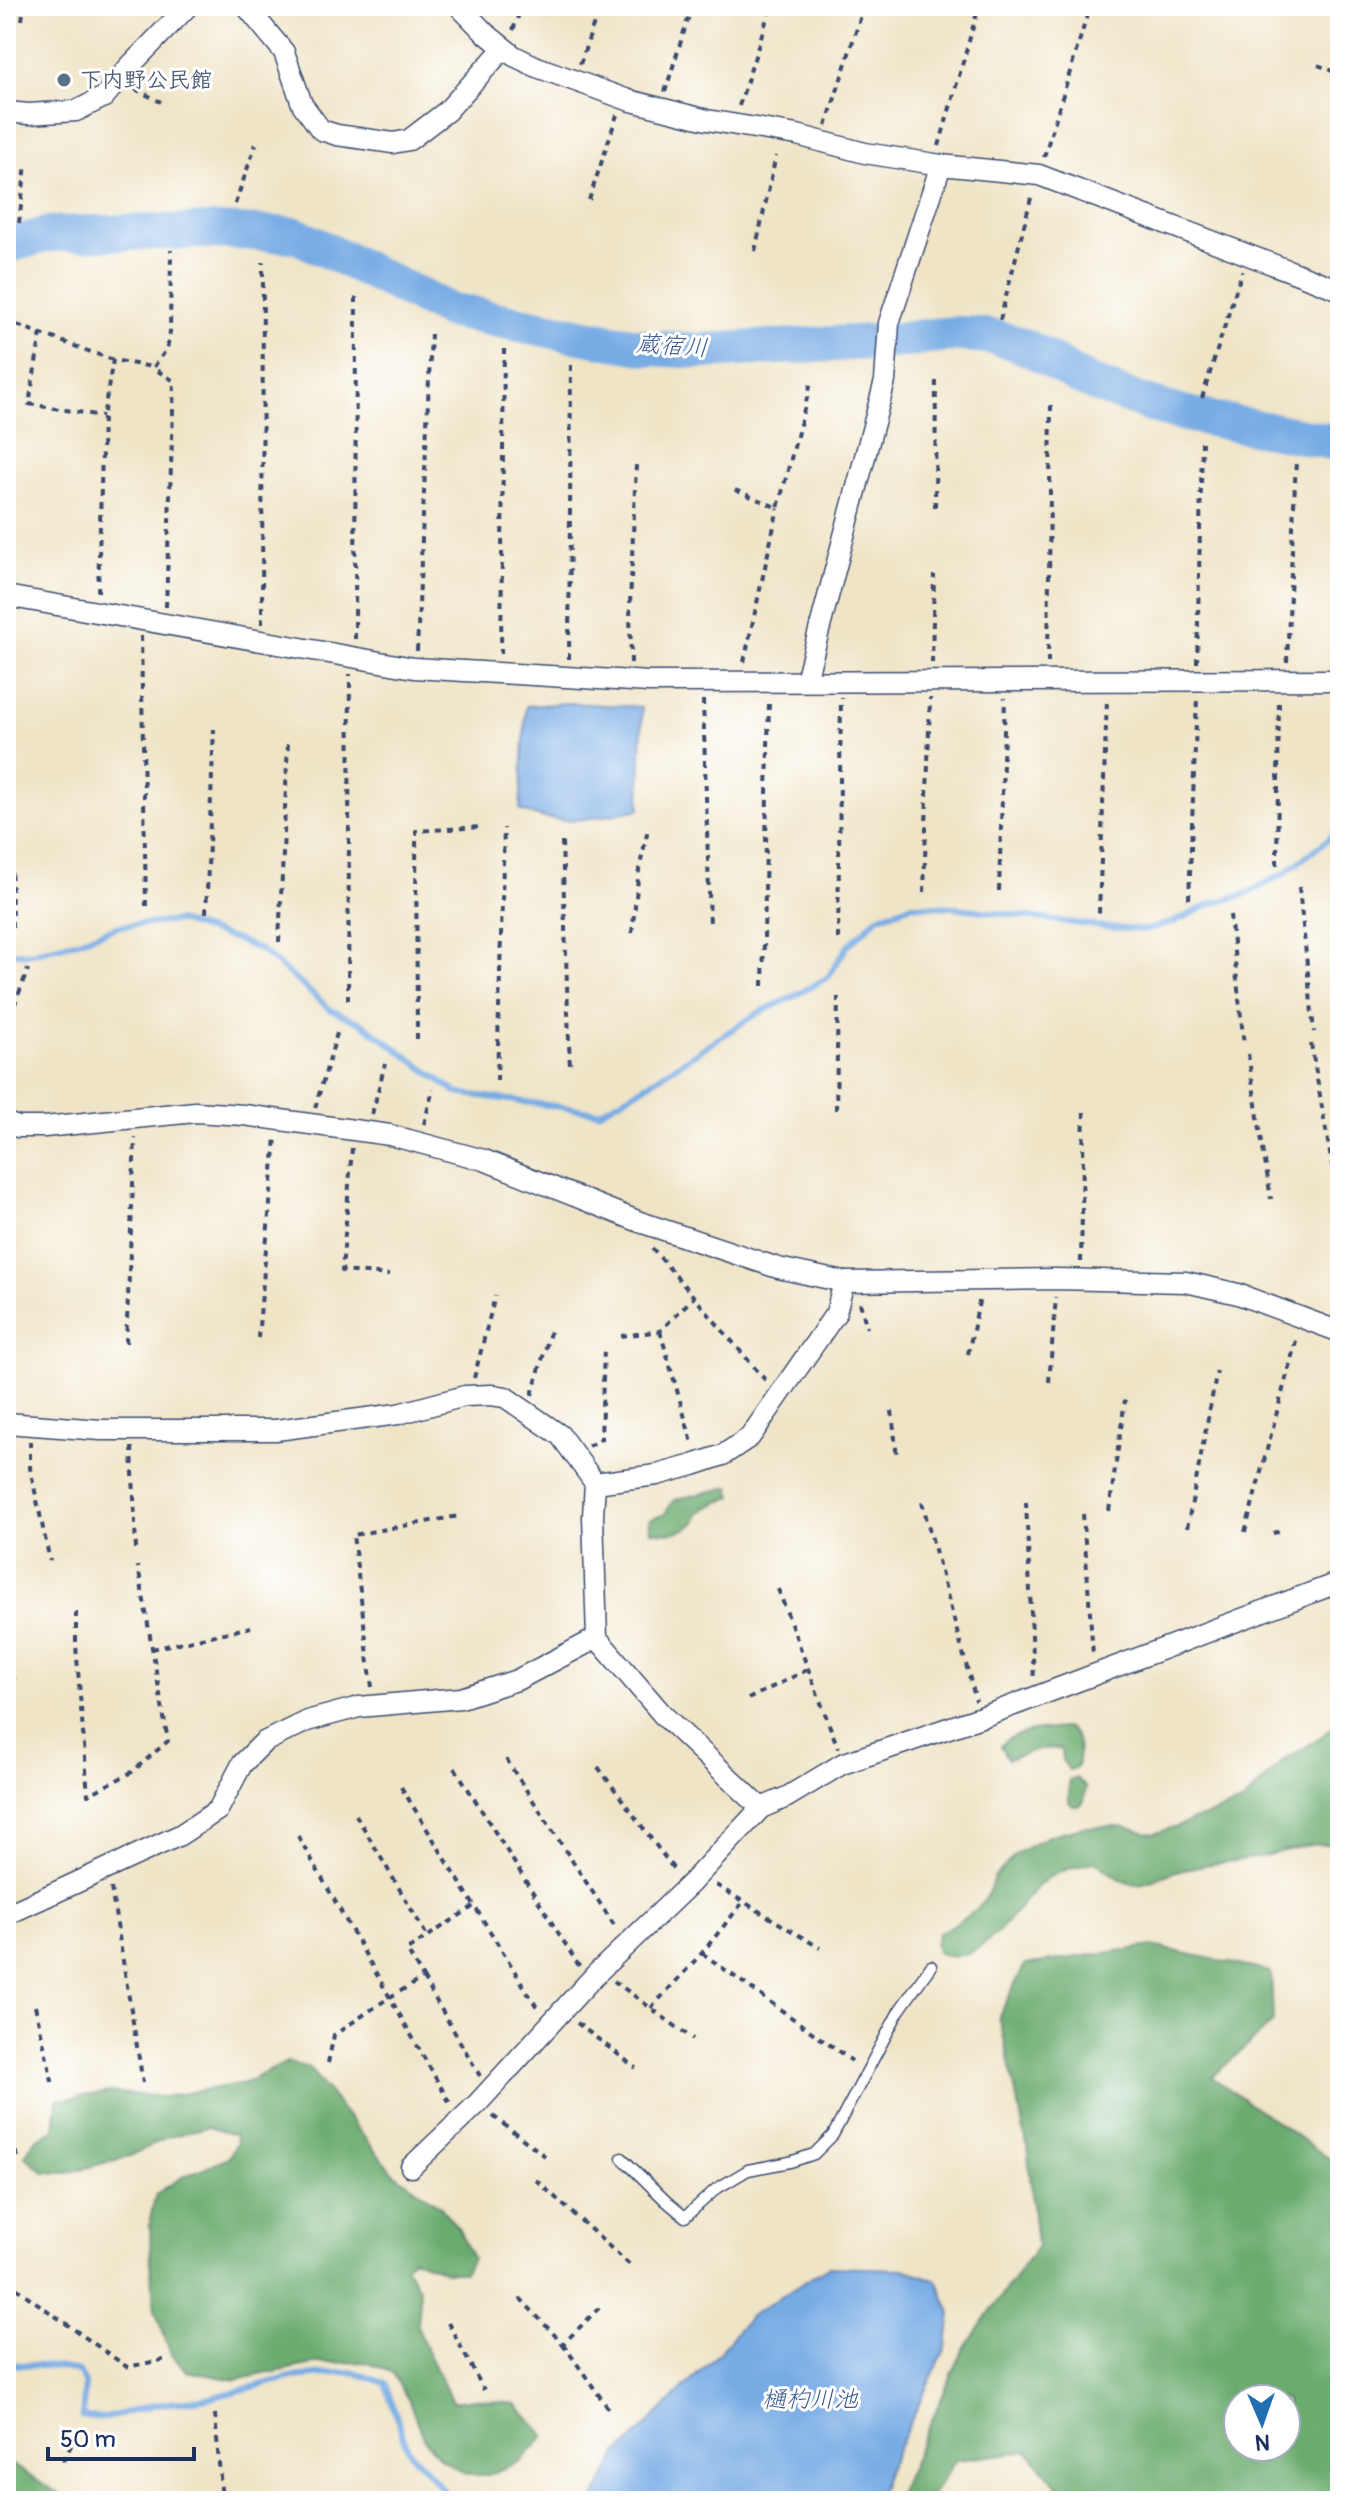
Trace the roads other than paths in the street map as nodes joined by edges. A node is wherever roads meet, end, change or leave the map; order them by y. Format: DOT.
graph roads {
  1 [pos="188,6"];
  2 [pos="246,6"];
  3 [pos="459,6"];
  4 [pos="506,45"];
  5 [pos="6,112"];
  6 [pos="940,157"];
  7 [pos="1340,290"];
  8 [pos="6,596"];
  9 [pos="806,680"];
  10 [pos="1340,680"];
  11 [pos="9,1133"];
  12 [pos="844,1282"];
  13 [pos="1340,1332"];
  14 [pos="6,1423"];
  15 [pos="595,1483"];
  16 [pos="1340,1582"];
  17 [pos="597,1638"];
  18 [pos="761,1808"];
  19 [pos="6,1915"];
  20 [pos="931,1966"];
  21 [pos="622,2158"];
  22 [pos="411,2167"];
  1 -- 5 [label="street"];
  2 -- 4 [label="street"];
  3 -- 4 [label="street"];
  4 -- 6 [label="street"];
  6 -- 7 [label="street"];
  6 -- 9 [label="street"];
  8 -- 9 [label="street"];
  9 -- 10 [label="street"];
  11 -- 12 [label="street"];
  12 -- 13 [label="street"];
  12 -- 15 [label="street"];
  14 -- 15 [label="street"];
  15 -- 17 [label="street"];
  16 -- 18 [label="street"];
  17 -- 18 [label="street"];
  17 -- 19 [label="street"];
  18 -- 22 [label="street"];
  20 -- 21 [label="lane"];
}
